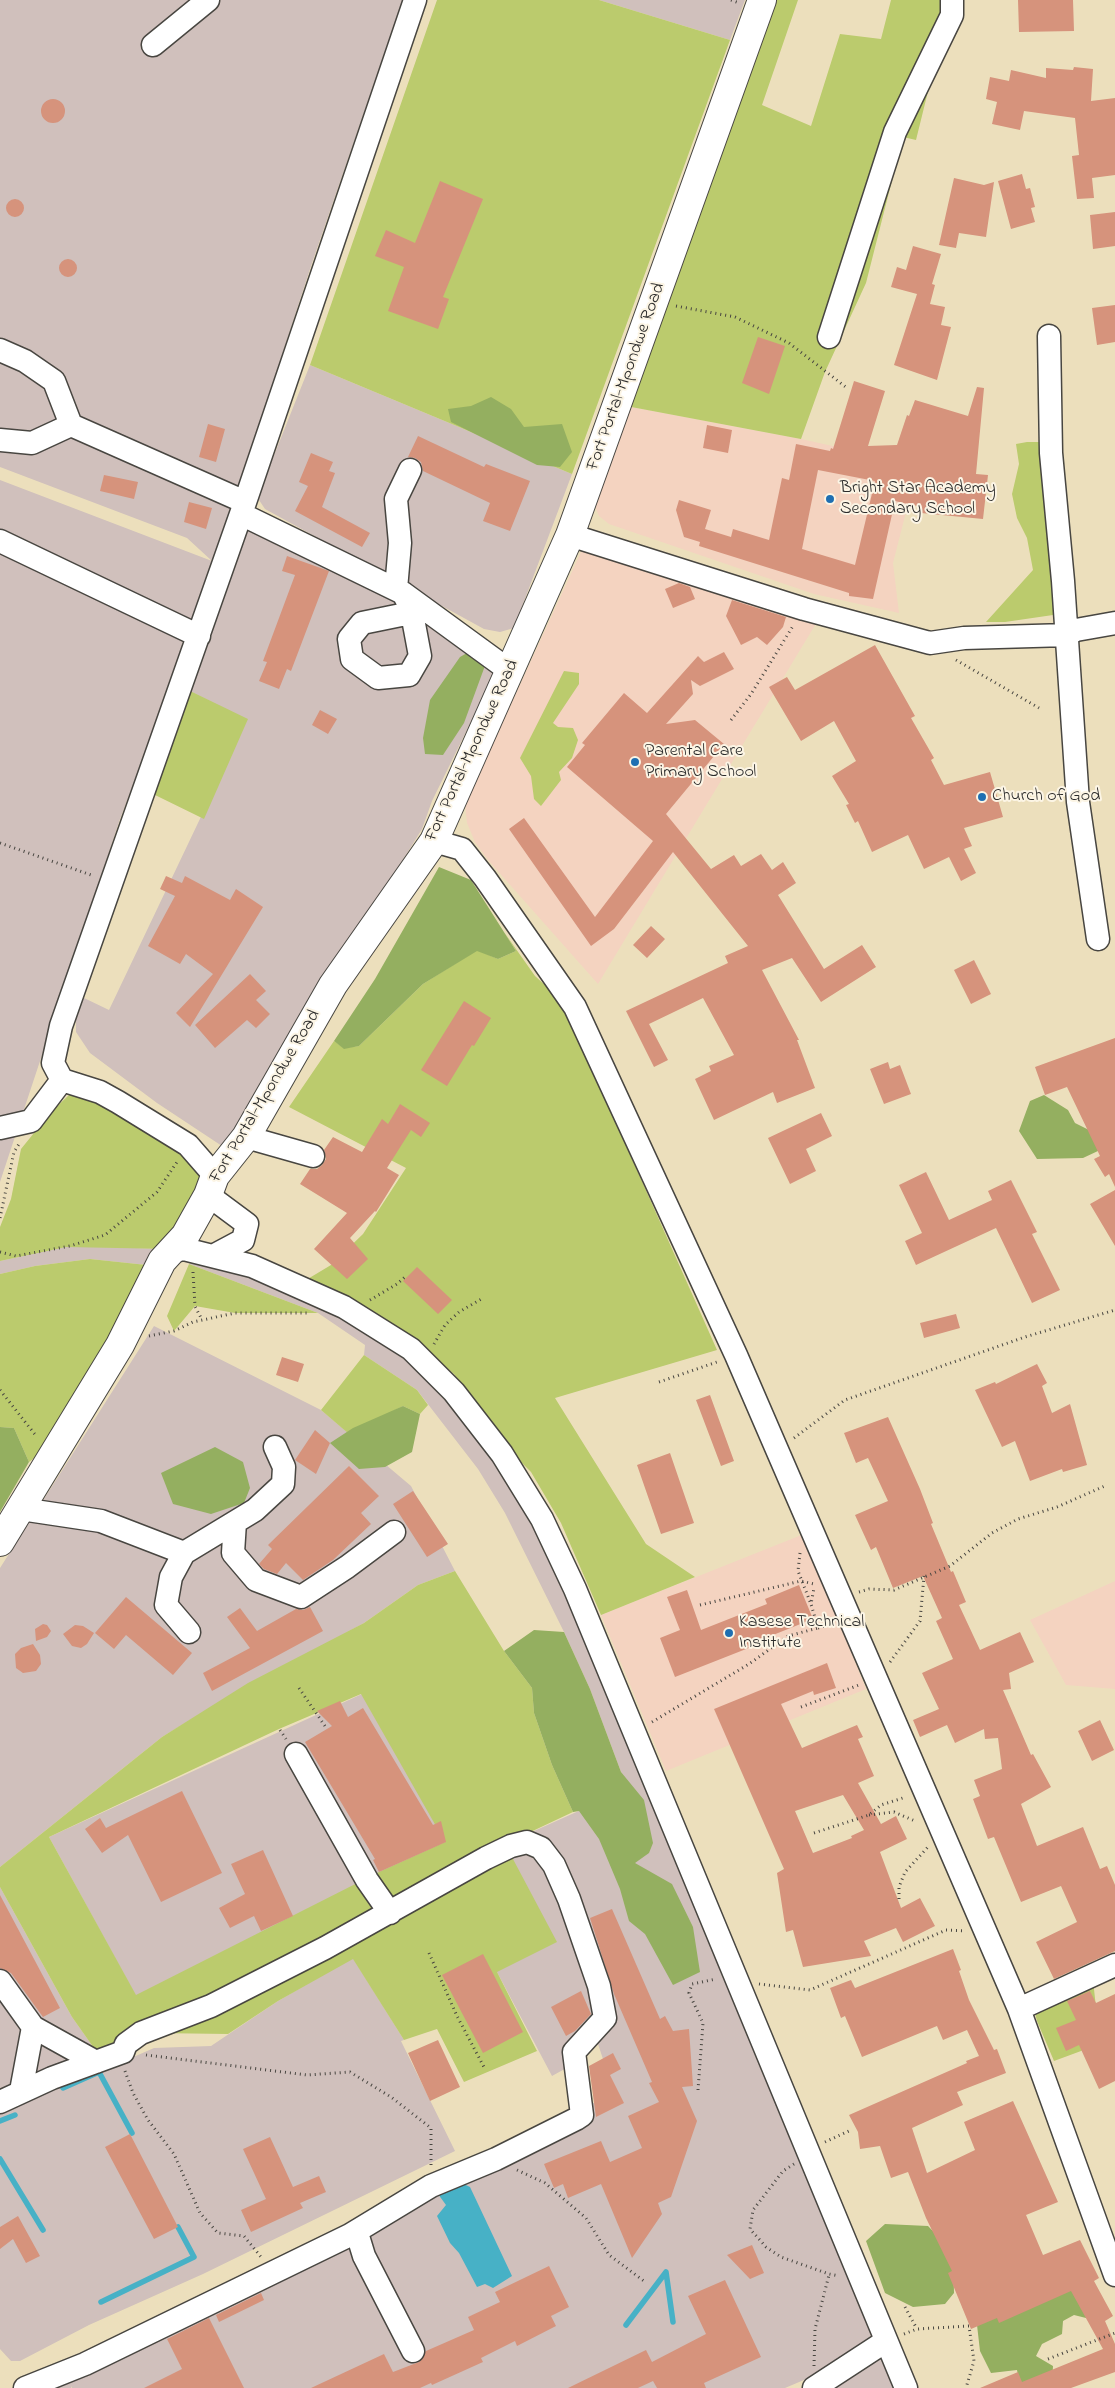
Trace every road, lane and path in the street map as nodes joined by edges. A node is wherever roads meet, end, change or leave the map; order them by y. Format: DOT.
graph roads {
  1 [pos="208,0"];
  2 [pos="415,0"];
  3 [pos="762,0"];
  4 [pos="952,0"];
  5 [pos="153,45"];
  6 [pos="654,302"];
  7 [pos="1048,336"];
  8 [pos="830,337"];
  9 [pos="0,350"];
  10 [pos="847,388"];
  11 [pos="71,425"];
  12 [pos="0,440"];
  13 [pos="410,470"];
  14 [pos="243,508"];
  15 [pos="570,535"];
  16 [pos="0,541"];
  17 [pos="403,597"];
  18 [pos="804,609"];
  19 [pos="1115,623"];
  20 [pos="1067,635"];
  21 [pos="199,636"];
  22 [pos="930,643"];
  23 [pos="510,671"];
  24 [pos="1039,708"];
  25 [pos="731,720"];
  26 [pos="434,841"];
  27 [pos="0,843"];
  28 [pos="113,883"];
  29 [pos="1098,939"];
  30 [pos="62,1080"];
  31 [pos="31,1121"];
  32 [pos="0,1128"];
  33 [pos="246,1137"];
  34 [pos="188,1145"];
  35 [pos="313,1156"];
  36 [pos="212,1186"];
  37 [pos="0,1218"];
  38 [pos="176,1250"];
  39 [pos="0,1252"];
  40 [pos="213,1256"];
  41 [pos="406,1276"];
  42 [pos="483,1298"];
  43 [pos="344,1307"];
  44 [pos="1115,1310"];
  45 [pos="310,1313"];
  46 [pos="202,1320"];
  47 [pos="120,1345"];
  48 [pos="736,1355"];
  49 [pos="424,1362"];
  50 [pos="659,1382"];
  51 [pos="0,1390"];
  52 [pos="275,1447"];
  53 [pos="778,1451"];
  54 [pos="42,1471"];
  55 [pos="1107,1485"];
  56 [pos="21,1509"];
  57 [pos="235,1522"];
  58 [pos="394,1532"];
  59 [pos="813,1534"];
  60 [pos="0,1542"];
  61 [pos="184,1553"];
  62 [pos="924,1576"];
  63 [pos="823,1580"];
  64 [pos="801,1581"];
  65 [pos="841,1598"];
  66 [pos="811,1604"];
  67 [pos="700,1605"];
  68 [pos="189,1632"];
  69 [pos="878,1683"];
  70 [pos="299,1688"];
  71 [pos="801,1707"];
  72 [pos="327,1729"];
  73 [pos="634,1732"];
  74 [pos="296,1754"];
  75 [pos="925,1790"];
  76 [pos="869,1816"];
  77 [pos="814,1833"];
  78 [pos="943,1834"];
  79 [pos="899,1899"];
  80 [pos="390,1913"];
  81 [pos="986,1932"];
  82 [pos="429,1953"];
  83 [pos="1115,1965"];
  84 [pos="0,1981"];
  85 [pos="736,1982"];
  86 [pos="1019,2009"];
  87 [pos="33,2027"];
  88 [pos="120,2053"];
  89 [pos="96,2062"];
  90 [pos="485,2069"];
  91 [pos="698,2090"];
  92 [pos="22,2091"];
  93 [pos="0,2102"];
  94 [pos="851,2130"];
  95 [pos="810,2153"];
  96 [pos="496,2159"];
  97 [pos="431,2186"];
  98 [pos="350,2235"];
  99 [pos="272,2271"];
  100 [pos="829,2274"];
  101 [pos="1115,2275"];
  102 [pos="644,2281"];
  103 [pos="861,2282"];
  104 [pos="905,2307"];
  105 [pos="917,2329"];
  106 [pos="1115,2333"];
  107 [pos="886,2342"];
  108 [pos="413,2351"];
  109 [pos="1048,2359"];
  110 [pos="816,2386"];
  111 [pos="25,2388"];
  112 [pos="906,2388"];
  113 [pos="966,2388"];
  1 -- 5 [label="street"];
  2 -- 14 [label="street"];
  3 -- 6 [label="highway, Fort Portal-Mpondwe Road"];
  4 -- 8 [label="street"];
  6 -- 10 [label="path"];
  6 -- 15 [label="highway, Fort Portal-Mpondwe Road"];
  7 -- 20 [label="street"];
  9 -- 11 [label="street"];
  11 -- 12 [label="street"];
  11 -- 14 [label="street"];
  13 -- 17 [label="street"];
  14 -- 17 [label="street"];
  14 -- 21 [label="street"];
  15 -- 18 [label="street"];
  15 -- 23 [label="highway, Fort Portal-Mpondwe Road"];
  16 -- 21 [label="street"];
  17 -- 23 [label="street"];
  18 -- 22 [label="street"];
  18 -- 25 [label="path"];
  19 -- 20 [label="street"];
  20 -- 22 [label="street"];
  20 -- 29 [label="street"];
  21 -- 28 [label="street"];
  22 -- 24 [label="path"];
  23 -- 26 [label="highway, Fort Portal-Mpondwe Road"];
  26 -- 33 [label="highway, Fort Portal-Mpondwe Road"];
  26 -- 48 [label="street"];
  27 -- 28 [label="path"];
  28 -- 30 [label="street"];
  30 -- 31 [label="street"];
  30 -- 34 [label="street"];
  31 -- 32 [label="street"];
  31 -- 37 [label="path"];
  33 -- 35 [label="street"];
  33 -- 36 [label="highway, Fort Portal-Mpondwe Road"];
  34 -- 36 [label="street"];
  34 -- 39 [label="path"];
  36 -- 38 [label="highway, Fort Portal-Mpondwe Road"];
  36 -- 40 [label="street"];
  38 -- 40 [label="street"];
  38 -- 46 [label="path"];
  38 -- 47 [label="highway, Fort Portal-Mpondwe Road"];
  40 -- 43 [label="street"];
  41 -- 43 [label="path"];
  42 -- 49 [label="path"];
  43 -- 49 [label="street"];
  44 -- 53 [label="path"];
  45 -- 46 [label="path"];
  46 -- 47 [label="path"];
  47 -- 54 [label="highway, Fort Portal-Mpondwe Road"];
  48 -- 50 [label="path"];
  48 -- 53 [label="street"];
  49 -- 73 [label="street"];
  51 -- 54 [label="path"];
  52 -- 57 [label="street"];
  53 -- 59 [label="street"];
  54 -- 56 [label="highway, Fort Portal-Mpondwe Road"];
  55 -- 62 [label="path"];
  56 -- 60 [label="highway, Fort Portal-Mpondwe Road"];
  56 -- 61 [label="street"];
  57 -- 58 [label="street"];
  57 -- 61 [label="street"];
  59 -- 63 [label="street"];
  59 -- 64 [label="path"];
  61 -- 68 [label="street"];
  62 -- 65 [label="path"];
  62 -- 69 [label="path"];
  63 -- 64 [label="path"];
  63 -- 65 [label="street"];
  63 -- 66 [label="path"];
  64 -- 66 [label="path"];
  64 -- 67 [label="path"];
  65 -- 69 [label="street"];
  66 -- 73 [label="path"];
  69 -- 71 [label="path"];
  69 -- 75 [label="street"];
  70 -- 72 [label="path"];
  73 -- 85 [label="street"];
  74 -- 80 [label="street"];
  75 -- 76 [label="path"];
  75 -- 78 [label="street"];
  76 -- 77 [label="path"];
  76 -- 78 [label="path"];
  78 -- 79 [label="path"];
  78 -- 81 [label="street"];
  80 -- 88 [label="street"];
  80 -- 96 [label="street"];
  81 -- 85 [label="path"];
  81 -- 86 [label="street"];
  82 -- 90 [label="path"];
  83 -- 86 [label="street"];
  84 -- 87 [label="street"];
  85 -- 91 [label="path"];
  85 -- 95 [label="street"];
  86 -- 101 [label="street"];
  87 -- 89 [label="street"];
  87 -- 92 [label="street"];
  88 -- 89 [label="street"];
  88 -- 97 [label="path"];
  88 -- 99 [label="path"];
  89 -- 92 [label="street"];
  92 -- 93 [label="street"];
  94 -- 95 [label="path"];
  95 -- 100 [label="path"];
  95 -- 103 [label="street"];
  96 -- 97 [label="street"];
  96 -- 102 [label="path"];
  97 -- 98 [label="street"];
  98 -- 99 [label="street"];
  98 -- 108 [label="street"];
  99 -- 111 [label="street"];
  100 -- 103 [label="path"];
  100 -- 110 [label="path"];
  103 -- 107 [label="street"];
  104 -- 105 [label="path"];
  105 -- 107 [label="path"];
  105 -- 113 [label="path"];
  106 -- 109 [label="path"];
  107 -- 110 [label="street"];
  107 -- 112 [label="street"];
}
